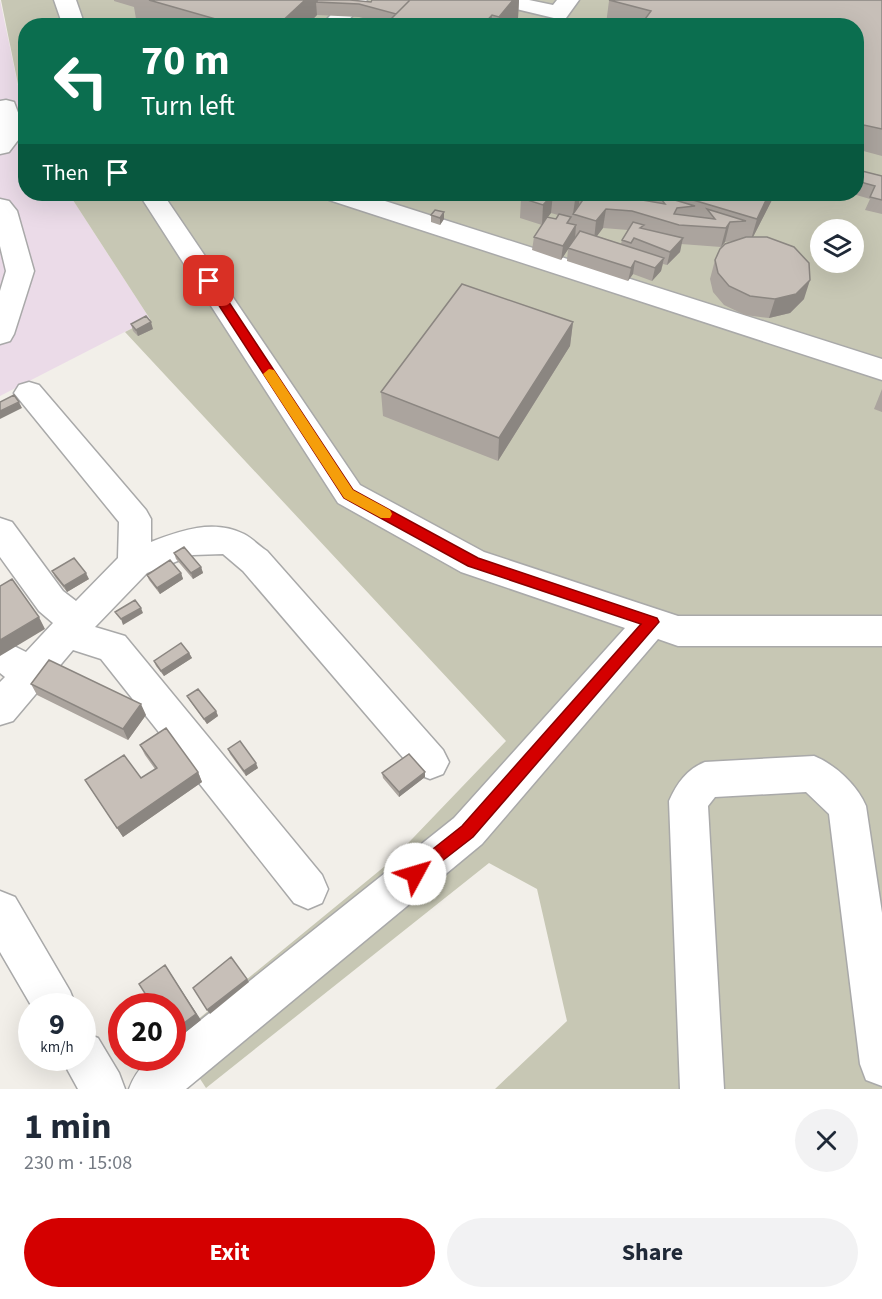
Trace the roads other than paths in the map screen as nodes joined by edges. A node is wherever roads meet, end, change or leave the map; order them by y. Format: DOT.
graph roads {
  1 [pos="65,0"];
  2 [pos="356,0"];
  3 [pos="502,0"];
  4 [pos="562,13"];
  5 [pos="71,18"];
  6 [pos="339,18"];
  7 [pos="0,108"];
  8 [pos="0,147"];
  9 [pos="160,201"];
  10 [pos="390,201"];
  11 [pos="0,207"];
  12 [pos="0,334"];
  13 [pos="882,370"];
  14 [pos="28,393"];
  15 [pos="0,531"];
  16 [pos="135,563"];
  17 [pos="14,579"];
  18 [pos="652,622"];
  19 [pos="71,628"];
  20 [pos="882,631"];
  21 [pos="0,709"];
  22 [pos="430,762"];
  23 [pos="308,889"];
  24 [pos="0,912"];
  25 [pos="47,993"];
  26 [pos="882,1064"];
  27 [pos="92,1071"];
  28 [pos="103,1089"];
  29 [pos="151,1089"];
  30 [pos="702,1089"];
  1 -- 5 [label="street"];
  2 -- 6 [label="street"];
  3 -- 4 [label="street"];
  7 -- 8 [label="street"];
  9 -- 18 [label="street"];
  10 -- 13 [label="street"];
  11 -- 12 [label="street"];
  14 -- 16 [label="street"];
  15 -- 17 [label="street"];
  16 -- 19 [label="street"];
  16 -- 22 [label="street"];
  17 -- 19 [label="street"];
  18 -- 20 [label="street"];
  18 -- 29 [label="street"];
  19 -- 21 [label="street"];
  19 -- 23 [label="street"];
  24 -- 25 [label="street"];
  26 -- 30 [label="street"];
  27 -- 28 [label="street"];
}
